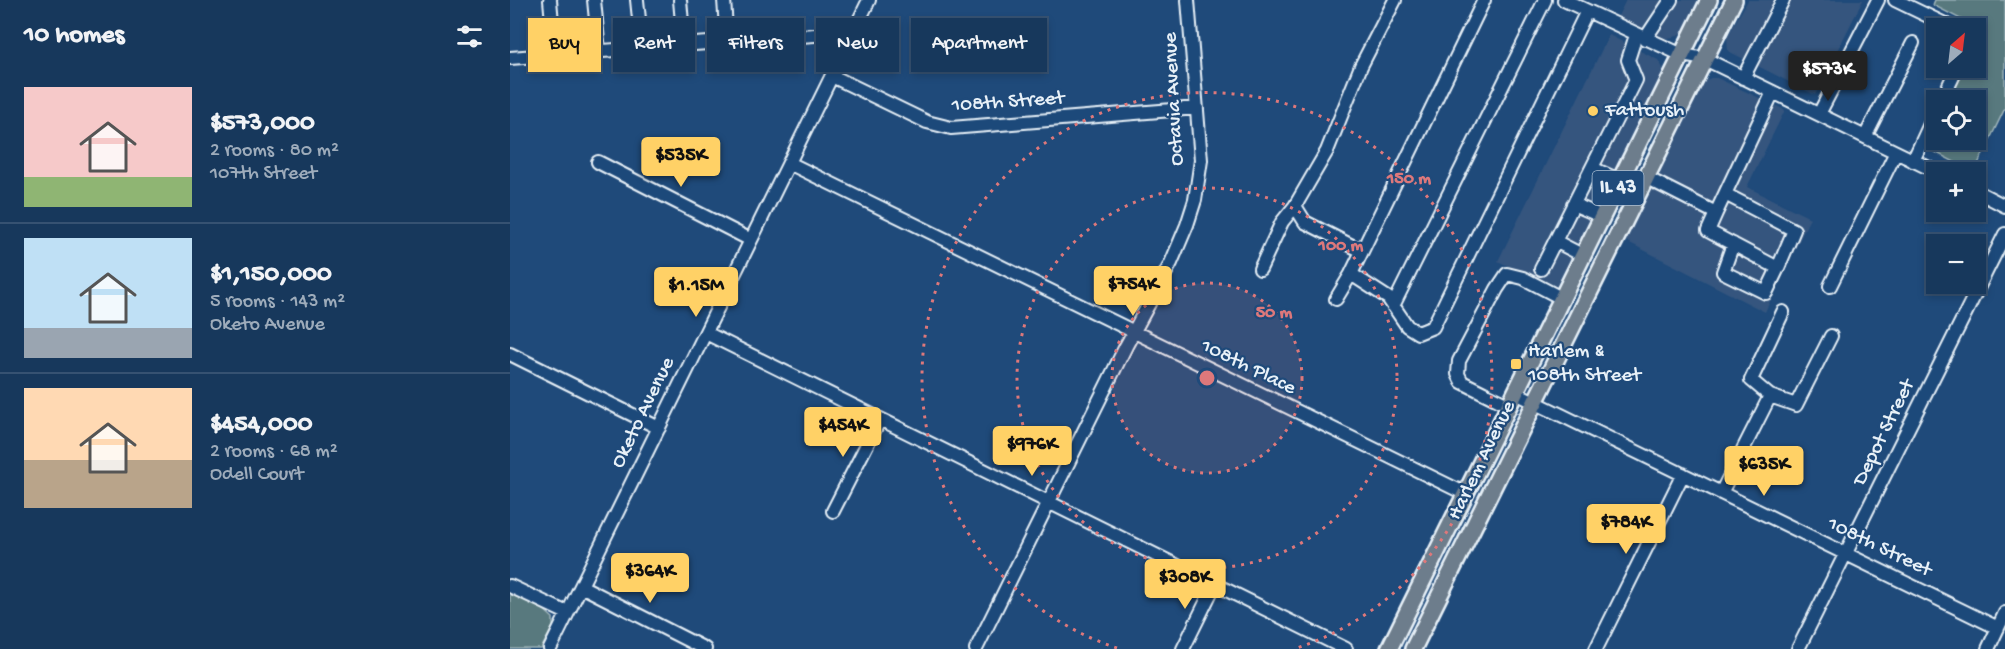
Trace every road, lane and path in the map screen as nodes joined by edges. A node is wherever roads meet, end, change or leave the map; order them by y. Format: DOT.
graph roads {
  1 [pos="550,0"];
  2 [pos="594,0"];
  3 [pos="637,0"];
  4 [pos="680,0"];
  5 [pos="724,0"];
  6 [pos="870,0"];
  7 [pos="1188,0"];
  8 [pos="1395,0"];
  9 [pos="1484,0"];
  10 [pos="1545,0"];
  11 [pos="1564,0"];
  12 [pos="1671,0"];
  13 [pos="1709,0"];
  14 [pos="1734,0"];
  15 [pos="1783,0"];
  16 [pos="1878,0"];
  17 [pos="1895,0"];
  18 [pos="1587,11"];
  19 [pos="552,18"];
  20 [pos="596,18"];
  21 [pos="639,18"];
  22 [pos="682,18"];
  23 [pos="725,18"];
  24 [pos="861,18"];
  25 [pos="1932,18"];
  26 [pos="1641,37"];
  27 [pos="1913,43"];
  28 [pos="510,44"];
  29 [pos="1682,55"];
  30 [pos="528,57"];
  31 [pos="511,58"];
  32 [pos="1705,59"];
  33 [pos="834,72"];
  34 [pos="832,76"];
  35 [pos="1743,78"];
  36 [pos="1773,92"];
  37 [pos="1197,108"];
  38 [pos="1819,114"];
  39 [pos="1926,133"];
  40 [pos="1865,137"];
  41 [pos="1896,152"];
  42 [pos="1913,161"];
  43 [pos="598,162"];
  44 [pos="789,163"];
  45 [pos="1926,167"];
  46 [pos="1592,168"];
  47 [pos="1647,178"];
  48 [pos="1621,181"];
  49 [pos="1725,194"];
  50 [pos="1986,196"];
  51 [pos="1574,204"];
  52 [pos="1295,206"];
  53 [pos="2005,206"];
  54 [pos="1716,213"];
  55 [pos="1603,218"];
  56 [pos="2005,234"];
  57 [pos="751,240"];
  58 [pos="1555,242"];
  59 [pos="1733,244"];
  60 [pos="1362,251"];
  61 [pos="1584,256"];
  62 [pos="1778,268"];
  63 [pos="1260,269"];
  64 [pos="1541,269"];
  65 [pos="1351,274"];
  66 [pos="1830,286"];
  67 [pos="1336,299"];
  68 [pos="1563,299"];
  69 [pos="1394,306"];
  70 [pos="1783,312"];
  71 [pos="706,333"];
  72 [pos="1134,334"];
  73 [pos="1831,336"];
  74 [pos="510,354"];
  75 [pos="1770,396"];
  76 [pos="1513,400"];
  77 [pos="1536,402"];
  78 [pos="880,419"];
  79 [pos="659,428"];
  80 [pos="1683,474"];
  81 [pos="1721,493"];
  82 [pos="1466,494"];
  83 [pos="1049,502"];
  84 [pos="833,511"];
  85 [pos="1846,554"];
  86 [pos="1215,584"];
  87 [pos="510,586"];
  88 [pos="581,586"];
  89 [pos="567,614"];
  90 [pos="2005,614"];
  91 [pos="1998,628"];
  92 [pos="550,649"];
  93 [pos="705,649"];
  94 [pos="976,649"];
  95 [pos="1184,649"];
  96 [pos="1346,649"];
  97 [pos="1389,649"];
  98 [pos="1413,649"];
  99 [pos="1596,649"];
  100 [pos="1798,649"];
  101 [pos="1988,649"];
  1 -- 19 [label="street"];
  2 -- 20 [label="street"];
  3 -- 21 [label="street"];
  4 -- 22 [label="street"];
  5 -- 23 [label="street"];
  6 -- 24 [label="street, Oketo Avenue"];
  7 -- 37 [label="street, Octavia Avenue"];
  8 -- 52 [label="street"];
  9 -- 60 [label="street"];
  10 -- 69 [label="street"];
  11 -- 18 [label="street"];
  12 -- 26 [label="street"];
  13 -- 29 [label="main road, Harlem Avenue / IL 43"];
  14 -- 32 [label="main road, Harlem Avenue / IL 43"];
  15 -- 35 [label="street"];
  16 -- 38 [label="street"];
  17 -- 25 [label="street"];
  18 -- 26 [label="street"];
  18 -- 69 [label="street"];
  26 -- 29 [label="street"];
  26 -- 46 [label="street"];
  27 -- 40 [label="street"];
  28 -- 31 [label="street"];
  29 -- 32 [label="street"];
  29 -- 48 [label="main road, Harlem Avenue / IL 43"];
  30 -- 31 [label="street"];
  32 -- 35 [label="street"];
  32 -- 47 [label="main road, Harlem Avenue / IL 43"];
  33 -- 34 [label="street, Oketo Avenue"];
  34 -- 37 [label="street, 108th Street"];
  34 -- 44 [label="street, Oketo Avenue"];
  35 -- 36 [label="street"];
  36 -- 38 [label="street"];
  36 -- 49 [label="street"];
  37 -- 72 [label="street, Octavia Avenue"];
  38 -- 40 [label="street"];
  39 -- 42 [label="street"];
  40 -- 41 [label="street"];
  41 -- 42 [label="street"];
  41 -- 66 [label="street"];
  42 -- 45 [label="street"];
  43 -- 57 [label="street"];
  44 -- 57 [label="street, Oketo Avenue"];
  44 -- 72 [label="street, 108th Place"];
  46 -- 48 [label="street"];
  46 -- 51 [label="street"];
  47 -- 54 [label="street"];
  47 -- 77 [label="main road, Harlem Avenue / IL 43"];
  48 -- 55 [label="main road, Harlem Avenue / IL 43"];
  49 -- 54 [label="street"];
  49 -- 62 [label="street"];
  50 -- 53 [label="street"];
  51 -- 55 [label="street"];
  51 -- 58 [label="street"];
  52 -- 60 [label="street"];
  52 -- 63 [label="street"];
  54 -- 59 [label="street"];
  55 -- 61 [label="main road, Harlem Avenue / IL 43"];
  56 -- 85 [label="street, Depot Street"];
  57 -- 71 [label="street, Oketo Avenue"];
  58 -- 61 [label="street"];
  58 -- 64 [label="street"];
  59 -- 62 [label="street"];
  59 -- 62 [label="street"];
  60 -- 65 [label="street"];
  61 -- 68 [label="main road, Harlem Avenue / IL 43"];
  65 -- 67 [label="street"];
  65 -- 69 [label="street"];
  68 -- 76 [label="main road, Harlem Avenue / IL 43"];
  68 -- 76 [label="street, 108th Street"];
  70 -- 75 [label="street"];
  71 -- 78 [label="street"];
  71 -- 79 [label="street, Oketo Avenue"];
  72 -- 82 [label="street, 108th Place"];
  72 -- 83 [label="street, Octavia Avenue"];
  73 -- 75 [label="street"];
  74 -- 79 [label="street"];
  75 -- 81 [label="street"];
  76 -- 77 [label="street, 108th Street"];
  76 -- 82 [label="main road, Harlem Avenue / IL 43"];
  77 -- 80 [label="street, 108th Street"];
  77 -- 98 [label="main road, Harlem Avenue / IL 43"];
  78 -- 83 [label="street"];
  78 -- 84 [label="street"];
  79 -- 88 [label="street, Oketo Avenue"];
  80 -- 81 [label="street, 108th Street"];
  80 -- 99 [label="street"];
  81 -- 85 [label="street, 108th Street"];
  82 -- 97 [label="main road, Harlem Avenue / IL 43"];
  83 -- 86 [label="street"];
  83 -- 94 [label="street, Octavia Avenue"];
  85 -- 91 [label="street, 108th Street"];
  85 -- 100 [label="street, Depot Street"];
  86 -- 95 [label="street"];
  86 -- 96 [label="street"];
  87 -- 89 [label="street"];
  88 -- 89 [label="street, Oketo Avenue"];
  88 -- 93 [label="street"];
  89 -- 92 [label="street, Oketo Avenue"];
  90 -- 91 [label="street"];
  91 -- 101 [label="street"];
}
